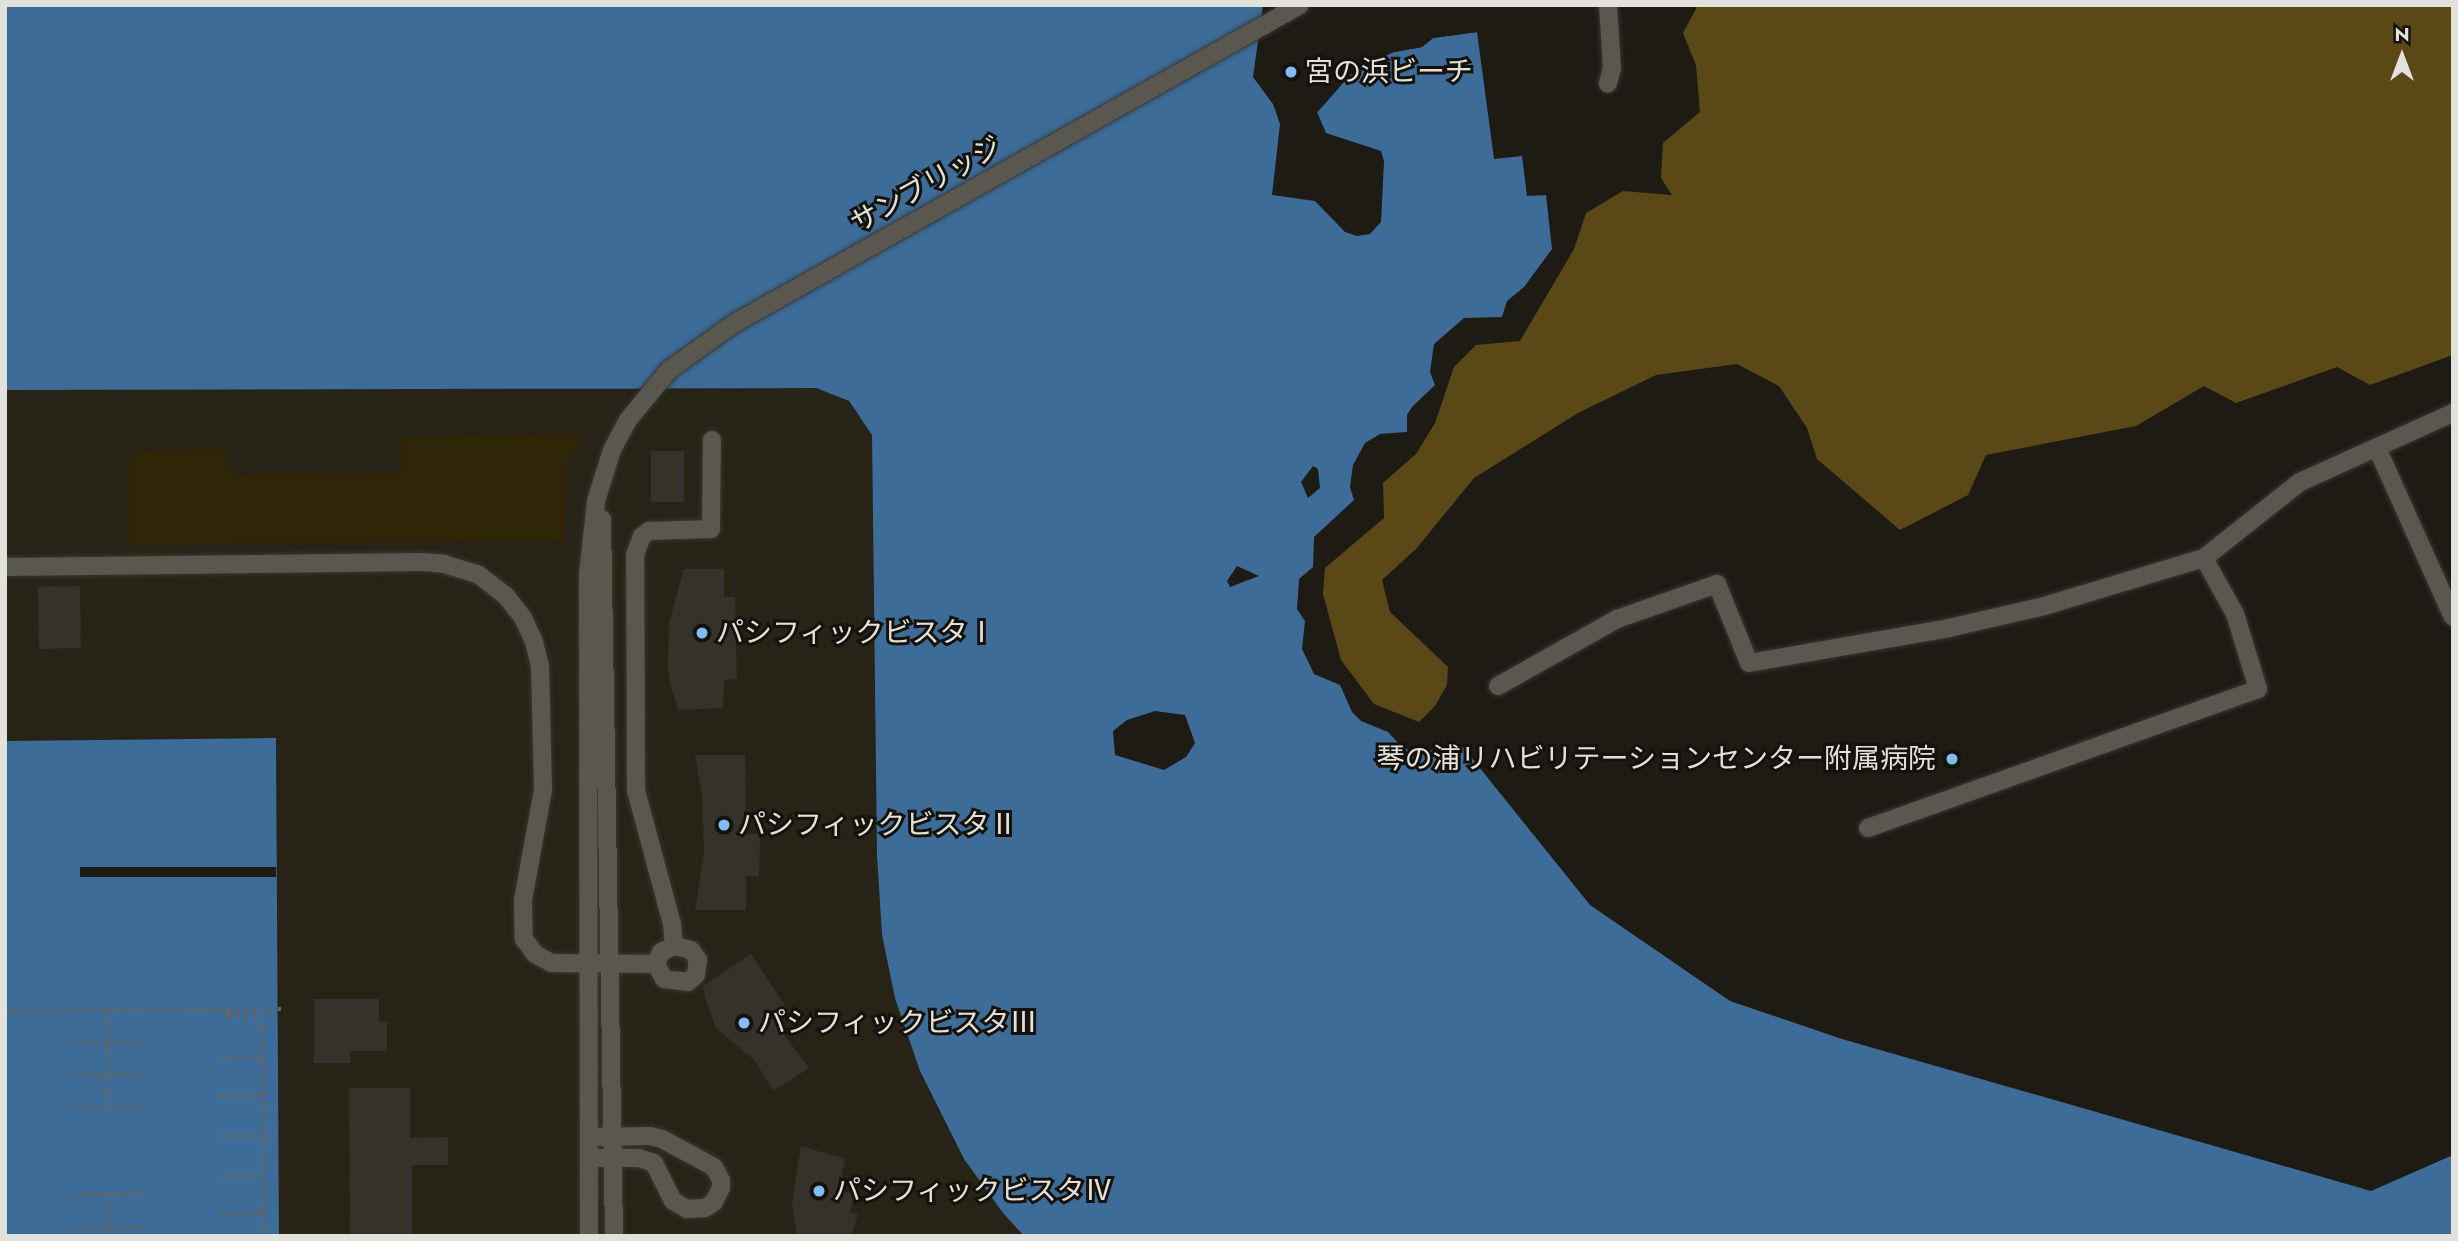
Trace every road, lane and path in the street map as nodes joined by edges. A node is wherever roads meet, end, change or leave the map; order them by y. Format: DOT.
graph roads {
  1 [pos="1300,5"];
  2 [pos="1608,5"];
  3 [pos="1608,83"];
  4 [pos="2453,413"];
  5 [pos="712,440"];
  6 [pos="2377,448"];
  7 [pos="612,450"];
  8 [pos="2204,558"];
  9 [pos="5,567"];
  10 [pos="2453,617"];
  11 [pos="1498,686"];
  12 [pos="1868,828"];
  13 [pos="674,946"];
  14 [pos="588,963"];
  15 [pos="609,963"];
  16 [pos="656,964"];
  17 [pos="281,1009"];
  18 [pos="107,1010"];
  19 [pos="227,1010"];
  20 [pos="5,1011"];
  21 [pos="71,1043"];
  22 [pos="107,1043"];
  23 [pos="143,1043"];
  24 [pos="221,1057"];
  25 [pos="263,1057"];
  26 [pos="71,1075"];
  27 [pos="107,1075"];
  28 [pos="143,1075"];
  29 [pos="221,1096"];
  30 [pos="263,1096"];
  31 [pos="107,1107"];
  32 [pos="143,1107"];
  33 [pos="71,1108"];
  34 [pos="221,1136"];
  35 [pos="264,1136"];
  36 [pos="589,1137"];
  37 [pos="612,1137"];
  38 [pos="612,1157"];
  39 [pos="589,1158"];
  40 [pos="264,1175"];
  41 [pos="222,1176"];
  42 [pos="108,1194"];
  43 [pos="144,1194"];
  44 [pos="73,1195"];
  45 [pos="265,1213"];
  46 [pos="222,1214"];
  47 [pos="108,1227"];
  48 [pos="145,1227"];
  49 [pos="73,1228"];
  50 [pos="108,1236"];
  51 [pos="265,1236"];
  52 [pos="589,1236"];
  53 [pos="614,1236"];
  1 -- 7 [label="street, サンブリッジ"];
  2 -- 3 [label="street"];
  4 -- 6 [label="street"];
  5 -- 13 [label="street"];
  6 -- 8 [label="street"];
  6 -- 10 [label="street"];
  7 -- 14 [label="street"];
  7 -- 15 [label="street"];
  8 -- 11 [label="street"];
  8 -- 12 [label="street"];
  9 -- 14 [label="street"];
  13 -- 16 [label="street"];
  13 -- 16 [label="street"];
  14 -- 15 [label="street"];
  14 -- 36 [label="street"];
  15 -- 16 [label="street"];
  15 -- 37 [label="street"];
  17 -- 19 [label="path"];
  18 -- 19 [label="path"];
  18 -- 20 [label="path"];
  18 -- 22 [label="path"];
  19 -- 25 [label="path"];
  21 -- 22 [label="path"];
  22 -- 23 [label="path"];
  22 -- 27 [label="path"];
  24 -- 25 [label="path"];
  25 -- 30 [label="path"];
  26 -- 27 [label="path"];
  27 -- 28 [label="path"];
  27 -- 31 [label="path"];
  29 -- 30 [label="path"];
  30 -- 35 [label="path"];
  31 -- 32 [label="path"];
  31 -- 33 [label="path"];
  34 -- 35 [label="path"];
  35 -- 40 [label="path"];
  36 -- 37 [label="street"];
  36 -- 39 [label="street"];
  37 -- 38 [label="street"];
  37 -- 38 [label="street"];
  38 -- 39 [label="street"];
  38 -- 53 [label="street"];
  39 -- 52 [label="street"];
  40 -- 41 [label="path"];
  40 -- 45 [label="path"];
  42 -- 43 [label="path"];
  42 -- 44 [label="path"];
  42 -- 47 [label="path"];
  45 -- 46 [label="path"];
  45 -- 51 [label="path"];
  47 -- 48 [label="path"];
  47 -- 49 [label="path"];
  47 -- 50 [label="path"];
}
